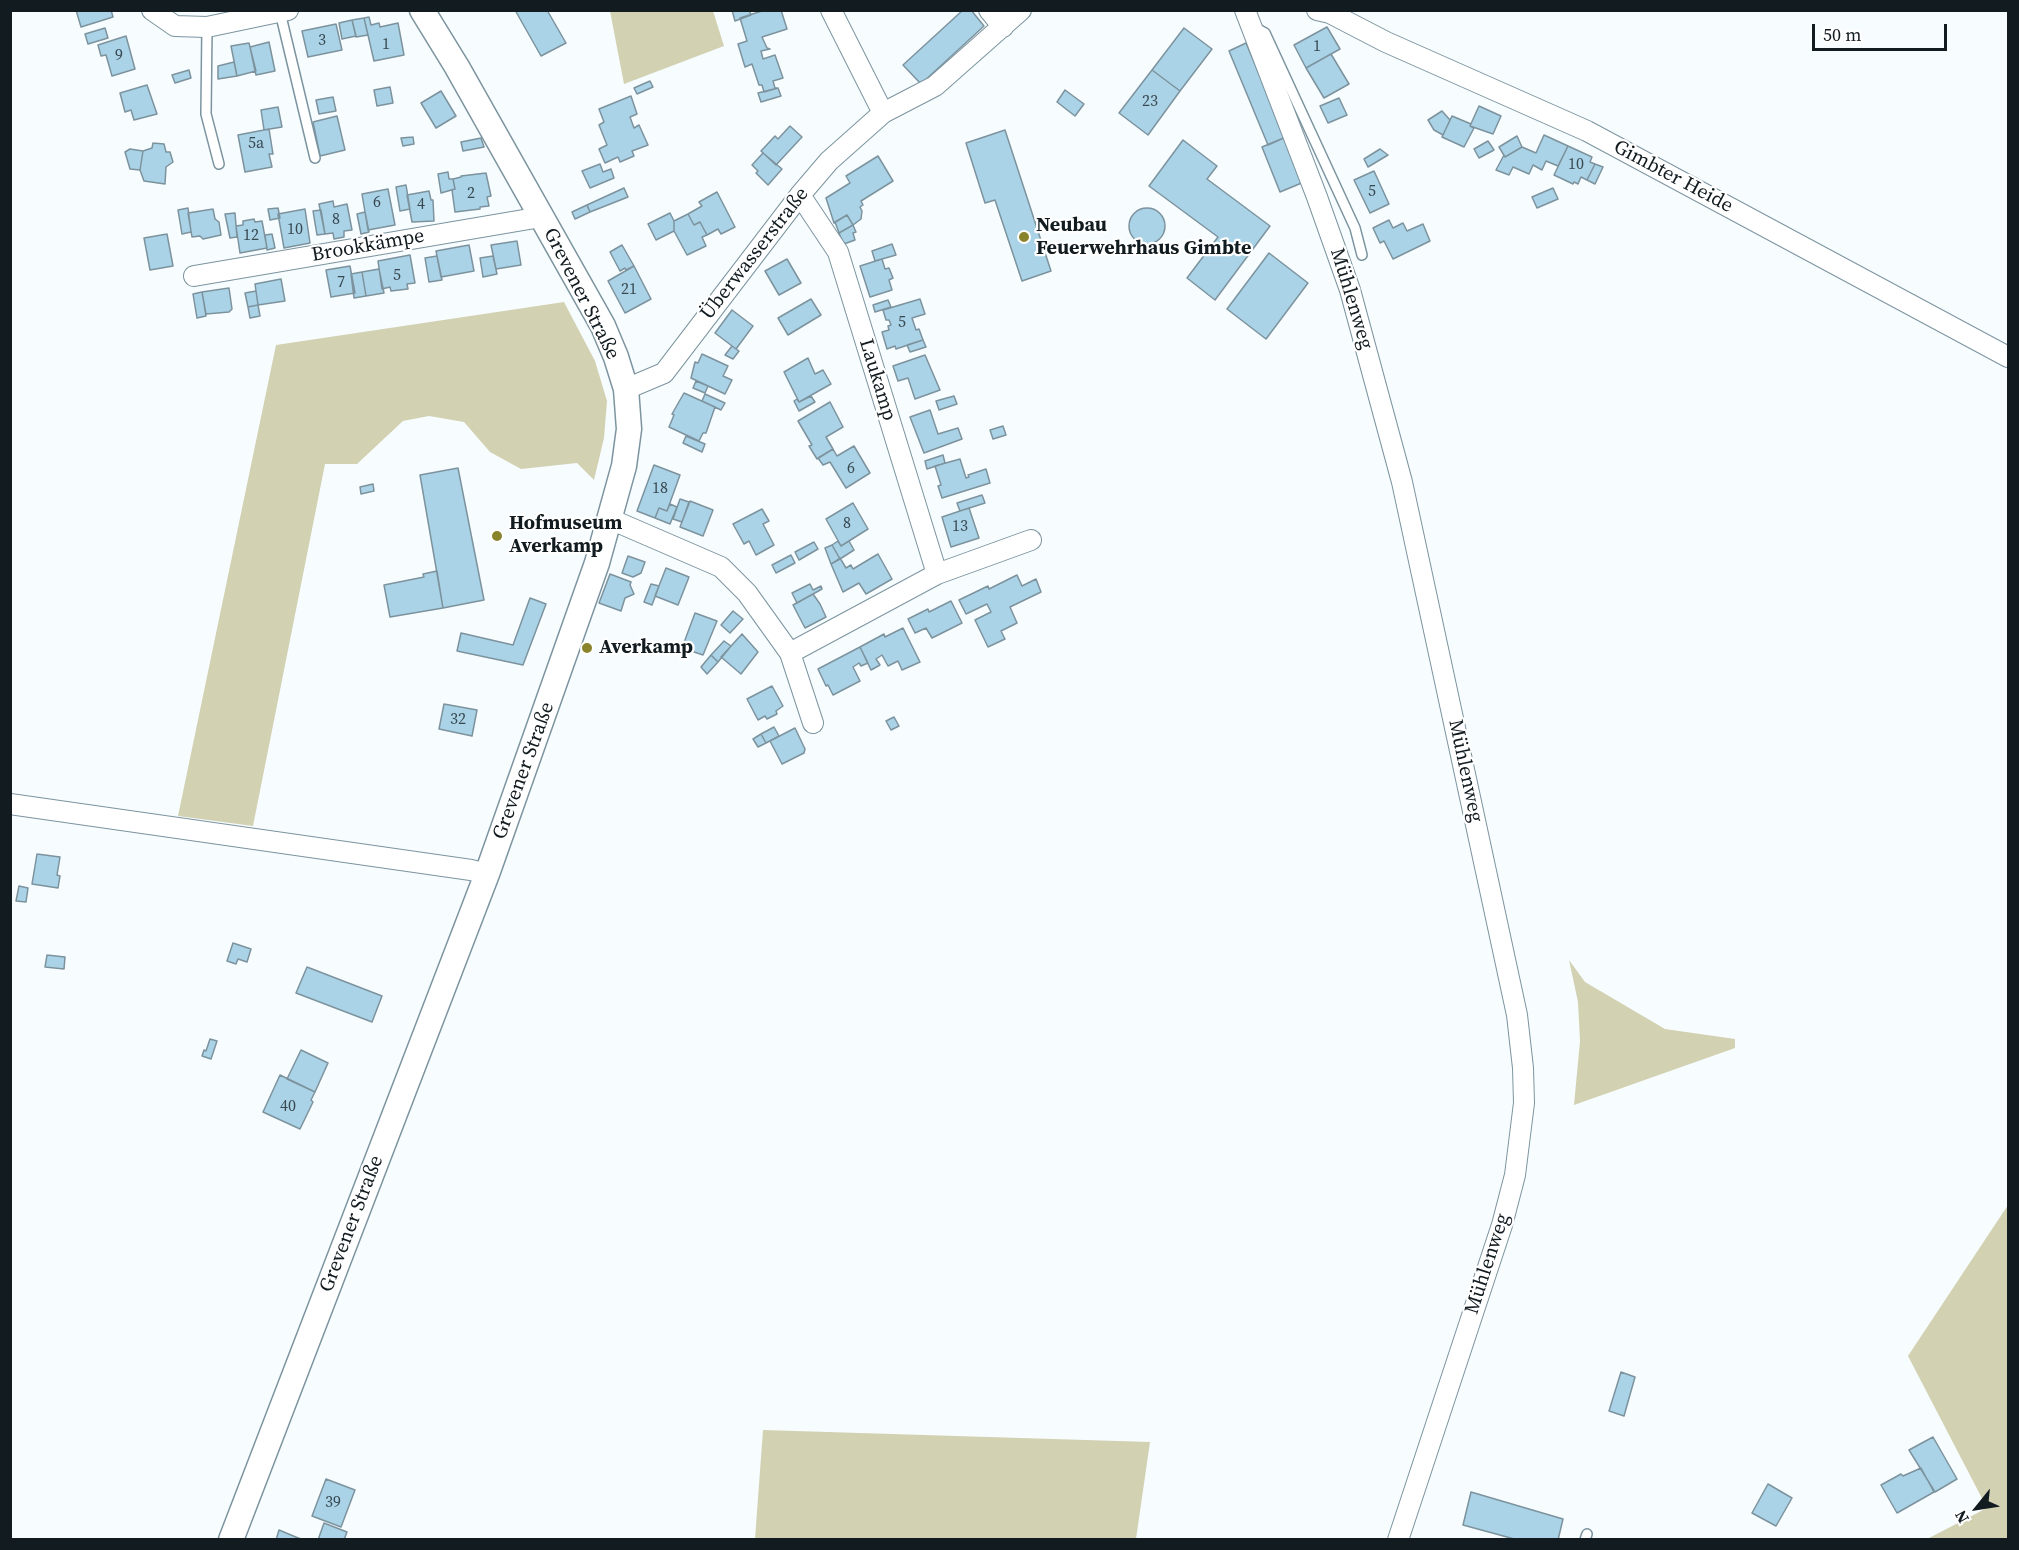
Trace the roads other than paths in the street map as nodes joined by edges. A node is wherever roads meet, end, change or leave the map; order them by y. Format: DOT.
graph roads {
  1 [pos="152,10"];
  2 [pos="422,10"];
  3 [pos="831,10"];
  4 [pos="989,10"];
  5 [pos="1021,10"];
  6 [pos="284,11"];
  7 [pos="1327,11"];
  8 [pos="1247,18"];
  9 [pos="207,27"];
  10 [pos="1003,27"];
  11 [pos="883,113"];
  12 [pos="315,158"];
  13 [pos="219,164"];
  14 [pos="800,195"];
  15 [pos="541,217"];
  16 [pos="1362,255"];
  17 [pos="194,276"];
  18 [pos="2008,357"];
  19 [pos="626,389"];
  20 [pos="610,519"];
  21 [pos="1031,540"];
  22 [pos="937,574"];
  23 [pos="790,653"];
  24 [pos="813,723"];
  25 [pos="10,804"];
  26 [pos="487,874"];
  27 [pos="231,1539"];
  28 [pos="1398,1539"];
  1 -- 9 [label="street"];
  2 -- 15 [label="street, Grevener Straße"];
  3 -- 11 [label="street"];
  4 -- 10 [label="street"];
  5 -- 10 [label="street, Überwasserstraße"];
  6 -- 9 [label="street"];
  6 -- 12 [label="lane"];
  7 -- 18 [label="street, Gimbter Heide"];
  8 -- 16 [label="lane"];
  8 -- 28 [label="street, Mühlenweg"];
  9 -- 13 [label="lane"];
  10 -- 11 [label="street, Überwasserstraße"];
  11 -- 14 [label="street, Überwasserstraße"];
  14 -- 19 [label="street, Überwasserstraße"];
  14 -- 22 [label="street, Laukamp"];
  15 -- 17 [label="street, Brookkämpe"];
  15 -- 19 [label="street, Grevener Straße"];
  19 -- 20 [label="street, Grevener Straße"];
  20 -- 23 [label="street"];
  20 -- 26 [label="street, Grevener Straße"];
  21 -- 22 [label="street"];
  22 -- 23 [label="street"];
  23 -- 24 [label="street"];
  25 -- 26 [label="street"];
  26 -- 27 [label="street, Grevener Straße"];
}
